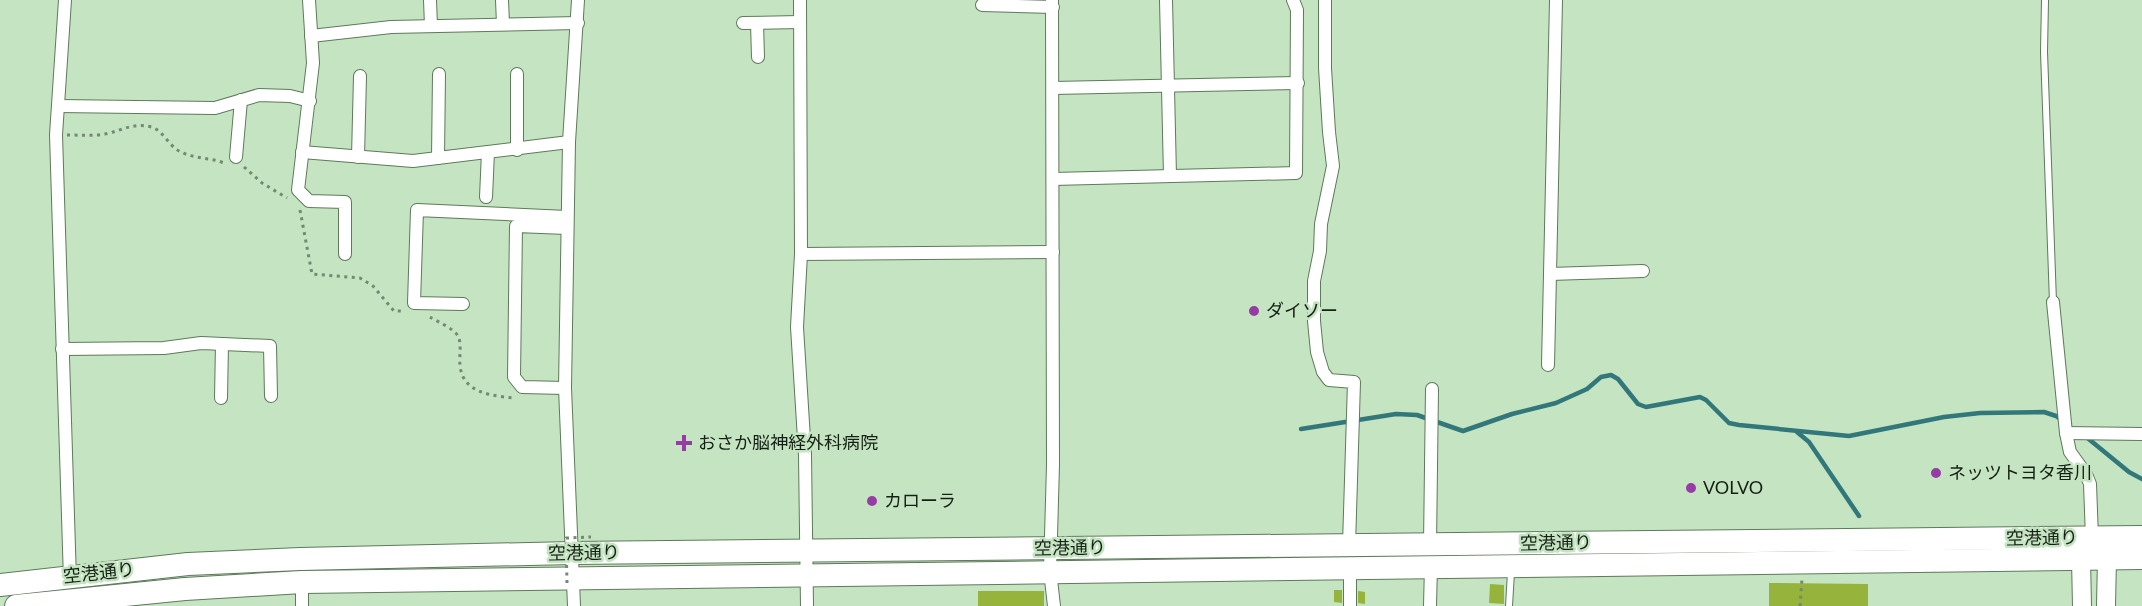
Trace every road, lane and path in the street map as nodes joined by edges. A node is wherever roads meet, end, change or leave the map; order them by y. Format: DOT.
graph roads {
  1 [pos="65,0"];
  2 [pos="309,0"];
  3 [pos="430,0"];
  4 [pos="502,0"];
  5 [pos="578,0"];
  6 [pos="800,0"];
  7 [pos="1166,0"];
  8 [pos="1293,0"];
  9 [pos="1325,0"];
  10 [pos="1556,0"];
  11 [pos="2045,0"];
  12 [pos="1053,3"];
  13 [pos="982,5"];
  14 [pos="800,22"];
  15 [pos="578,23"];
  16 [pos="743,23"];
  17 [pos="758,23"];
  18 [pos="503,24"];
  19 [pos="431,26"];
  20 [pos="311,36"];
  21 [pos="758,57"];
  22 [pos="439,74"];
  23 [pos="517,74"];
  24 [pos="360,76"];
  25 [pos="1298,83"];
  26 [pos="1167,86"];
  27 [pos="1053,88"];
  28 [pos="242,100"];
  29 [pos="310,100"];
  30 [pos="58,106"];
  31 [pos="57,135"];
  32 [pos="569,142"];
  33 [pos="516,150"];
  34 [pos="302,152"];
  35 [pos="488,152"];
  36 [pos="358,157"];
  37 [pos="438,158"];
  38 [pos="234,162"];
  39 [pos="1170,176"];
  40 [pos="1053,179"];
  41 [pos="486,197"];
  42 [pos="293,202"];
  43 [pos="299,207"];
  44 [pos="567,222"];
  45 [pos="1053,252"];
  46 [pos="345,254"];
  47 [pos="801,254"];
  48 [pos="1643,271"];
  49 [pos="1550,274"];
  50 [pos="2053,302"];
  51 [pos="463,304"];
  52 [pos="411,311"];
  53 [pos="426,315"];
  54 [pos="222,344"];
  55 [pos="62,349"];
  56 [pos="1548,365"];
  57 [pos="565,388"];
  58 [pos="1432,389"];
  59 [pos="271,396"];
  60 [pos="221,398"];
  61 [pos="525,399"];
  62 [pos="2071,428"];
  63 [pos="2142,434"];
  64 [pos="591,537"];
  65 [pos="2142,537"];
  66 [pos="2092,538"];
  67 [pos="1051,548"];
  68 [pos="807,551"];
  69 [pos="572,554"];
  70 [pos="1430,555"];
  71 [pos="1349,556"];
  72 [pos="2107,558"];
  73 [pos="2142,558"];
  74 [pos="2081,559"];
  75 [pos="1804,562"];
  76 [pos="1511,565"];
  77 [pos="1050,571"];
  78 [pos="808,574"];
  79 [pos="70,576"];
  80 [pos="569,580"];
  81 [pos="302,582"];
  82 [pos="0,585"];
  83 [pos="72,603"];
  84 [pos="16,606"];
  85 [pos="302,606"];
  86 [pos="574,606"];
  87 [pos="807,606"];
  88 [pos="1054,606"];
  89 [pos="1350,606"];
  90 [pos="1430,606"];
  91 [pos="1509,606"];
  92 [pos="1800,606"];
  93 [pos="2082,606"];
  94 [pos="2106,606"];
  1 -- 30 [label="street"];
  2 -- 20 [label="street"];
  3 -- 19 [label="street"];
  4 -- 18 [label="street"];
  5 -- 15 [label="street"];
  6 -- 14 [label="street"];
  7 -- 26 [label="street"];
  8 -- 25 [label="street"];
  9 -- 71 [label="street"];
  10 -- 49 [label="street"];
  11 -- 50 [label="lane"];
  12 -- 13 [label="street"];
  12 -- 27 [label="street"];
  14 -- 17 [label="street"];
  14 -- 47 [label="street"];
  15 -- 18 [label="street"];
  15 -- 32 [label="street"];
  16 -- 17 [label="street"];
  17 -- 21 [label="street"];
  18 -- 19 [label="street"];
  19 -- 20 [label="street"];
  20 -- 29 [label="street"];
  22 -- 37 [label="street"];
  23 -- 33 [label="street"];
  24 -- 36 [label="street"];
  25 -- 26 [label="street"];
  25 -- 39 [label="street"];
  26 -- 27 [label="street"];
  26 -- 39 [label="street"];
  27 -- 40 [label="street"];
  28 -- 29 [label="street"];
  28 -- 30 [label="street"];
  28 -- 38 [label="street"];
  29 -- 34 [label="street"];
  30 -- 31 [label="street"];
  31 -- 38 [label="path"];
  31 -- 55 [label="street"];
  32 -- 33 [label="street"];
  32 -- 44 [label="street"];
  33 -- 35 [label="street"];
  34 -- 36 [label="street"];
  34 -- 46 [label="street"];
  35 -- 37 [label="street"];
  35 -- 41 [label="street"];
  36 -- 37 [label="street"];
  38 -- 42 [label="path"];
  39 -- 40 [label="street"];
  40 -- 45 [label="street"];
  43 -- 52 [label="path"];
  44 -- 51 [label="street"];
  44 -- 57 [label="street"];
  44 -- 57 [label="street"];
  45 -- 47 [label="street"];
  45 -- 67 [label="street"];
  47 -- 68 [label="street"];
  48 -- 49 [label="street"];
  49 -- 56 [label="street"];
  50 -- 62 [label="street"];
  53 -- 61 [label="path"];
  54 -- 55 [label="street"];
  54 -- 59 [label="street"];
  54 -- 60 [label="street"];
  55 -- 79 [label="street"];
  57 -- 69 [label="street"];
  58 -- 70 [label="street"];
  62 -- 63 [label="street"];
  62 -- 66 [label="street"];
  64 -- 80 [label="path, bridge"];
  65 -- 66 [label="highway, 空港通り"];
  66 -- 70 [label="highway, 空港通り"];
  66 -- 72 [label="main road"];
  66 -- 74 [label="main road"];
  67 -- 68 [label="highway, 空港通り"];
  67 -- 71 [label="highway, 空港通り"];
  67 -- 77 [label="street"];
  68 -- 69 [label="highway, 空港通り"];
  68 -- 78 [label="street"];
  69 -- 79 [label="highway, 空港通り"];
  69 -- 80 [label="street"];
  70 -- 71 [label="highway, 空港通り"];
  70 -- 76 [label="highway, 空港通り"];
  70 -- 90 [label="street"];
  71 -- 77 [label="highway, 空港通り"];
  71 -- 89 [label="street"];
  72 -- 73 [label="highway, 空港通り"];
  72 -- 74 [label="highway, 空港通り"];
  72 -- 94 [label="main road"];
  74 -- 75 [label="highway, 空港通り"];
  74 -- 93 [label="main road"];
  75 -- 76 [label="highway, 空港通り"];
  75 -- 92 [label="path"];
  76 -- 91 [label="lane"];
  77 -- 78 [label="highway, 空港通り"];
  77 -- 88 [label="street"];
  78 -- 80 [label="highway, 空港通り"];
  78 -- 87 [label="street"];
  79 -- 82 [label="highway, 空港通り"];
  79 -- 83 [label="street"];
  80 -- 81 [label="highway, 空港通り"];
  80 -- 86 [label="street"];
  81 -- 83 [label="highway, 空港通り"];
  81 -- 85 [label="street"];
  83 -- 84 [label="highway, 空港通り"];
}
